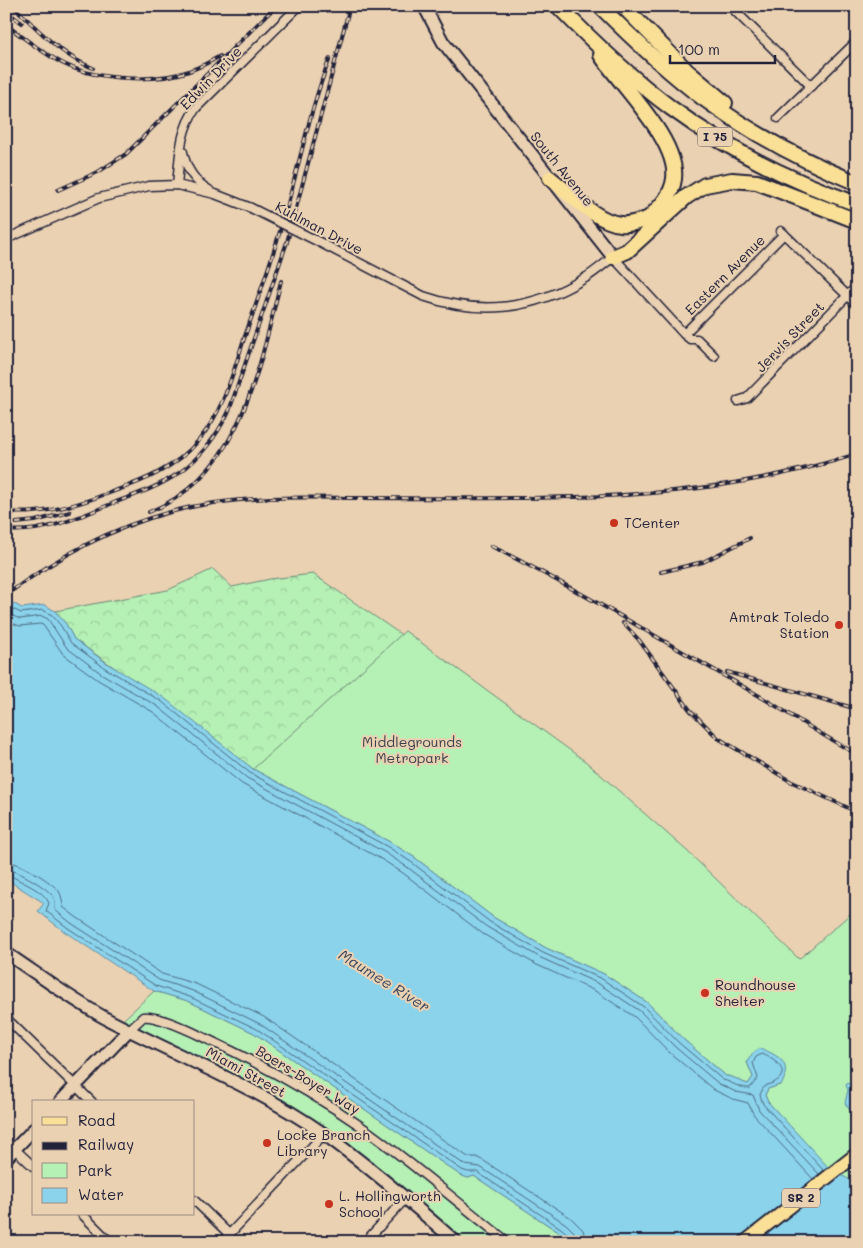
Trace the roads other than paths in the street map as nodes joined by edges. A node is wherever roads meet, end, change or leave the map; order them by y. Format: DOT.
graph roads {
  1 [pos="299,6"];
  2 [pos="424,6"];
  3 [pos="558,6"];
  4 [pos="600,6"];
  5 [pos="623,6"];
  6 [pos="730,6"];
  7 [pos="591,40"];
  8 [pos="857,41"];
  9 [pos="812,86"];
  10 [pos="778,118"];
  11 [pos="182,141"];
  12 [pos="814,164"];
  13 [pos="550,178"];
  14 [pos="857,183"];
  15 [pos="177,185"];
  16 [pos="215,194"];
  17 [pos="857,204"];
  18 [pos="647,219"];
  19 [pos="857,221"];
  20 [pos="6,239"];
  21 [pos="613,257"];
  22 [pos="857,286"];
  23 [pos="847,296"];
  24 [pos="857,305"];
  25 [pos="687,336"];
  26 [pos="714,356"];
  27 [pos="738,401"];
  28 [pos="6,953"];
  29 [pos="6,1018"];
  30 [pos="129,1030"];
  31 [pos="76,1086"];
  32 [pos="62,1100"];
  33 [pos="90,1100"];
  34 [pos="32,1131"];
  35 [pos="324,1134"];
  36 [pos="6,1141"];
  37 [pos="15,1149"];
  38 [pos="857,1154"];
  39 [pos="6,1158"];
  40 [pos="32,1166"];
  41 [pos="857,1166"];
  42 [pos="406,1198"];
  43 [pos="195,1201"];
  44 [pos="84,1216"];
  45 [pos="229,1234"];
  46 [pos="110,1242"];
  47 [pos="222,1242"];
  48 [pos="365,1242"];
  49 [pos="456,1242"];
  50 [pos="508,1242"];
  51 [pos="745,1242"];
  52 [pos="759,1242"];
  1 -- 11 [label="street, Edwin Drive"];
  2 -- 13 [label="street, South Avenue"];
  3 -- 7 [label="highway, I 75"];
  4 -- 12 [label="highway, I 75 / I 75"];
  5 -- 12 [label="highway"];
  6 -- 9 [label="street"];
  7 -- 17 [label="highway, I 75"];
  7 -- 18 [label="highway"];
  8 -- 9 [label="street"];
  9 -- 10 [label="street"];
  11 -- 15 [label="street, Edwin Drive"];
  11 -- 16 [label="street"];
  12 -- 14 [label="highway, I 75 / I 75"];
  13 -- 18 [label="highway"];
  13 -- 21 [label="street, South Avenue"];
  15 -- 16 [label="street, Kuhlman Drive"];
  15 -- 20 [label="street, Kuhlman Drive"];
  16 -- 21 [label="street, Kuhlman Drive, bridge"];
  18 -- 21 [label="highway"];
  19 -- 21 [label="highway"];
  21 -- 25 [label="street, South Avenue"];
  22 -- 23 [label="street, Jervis Street"];
  23 -- 24 [label="street"];
  23 -- 25 [label="street, Eastern Avenue"];
  23 -- 27 [label="street, Jervis Street"];
  25 -- 26 [label="street, South Avenue"];
  28 -- 30 [label="street, Miami Street"];
  29 -- 31 [label="street"];
  30 -- 31 [label="street"];
  30 -- 35 [label="street, Miami Street"];
  30 -- 50 [label="street, Boers-Boyer Way"];
  31 -- 32 [label="street"];
  31 -- 33 [label="street"];
  34 -- 37 [label="street"];
  35 -- 42 [label="street, Miami Street"];
  35 -- 45 [label="street"];
  36 -- 37 [label="street"];
  37 -- 39 [label="street"];
  37 -- 40 [label="street"];
  38 -- 51 [label="main road, SR 2"];
  41 -- 52 [label="main road, SR 2"];
  42 -- 48 [label="street"];
  42 -- 49 [label="street, Miami Street"];
  43 -- 45 [label="street"];
  44 -- 46 [label="street"];
  45 -- 47 [label="street"];
}
